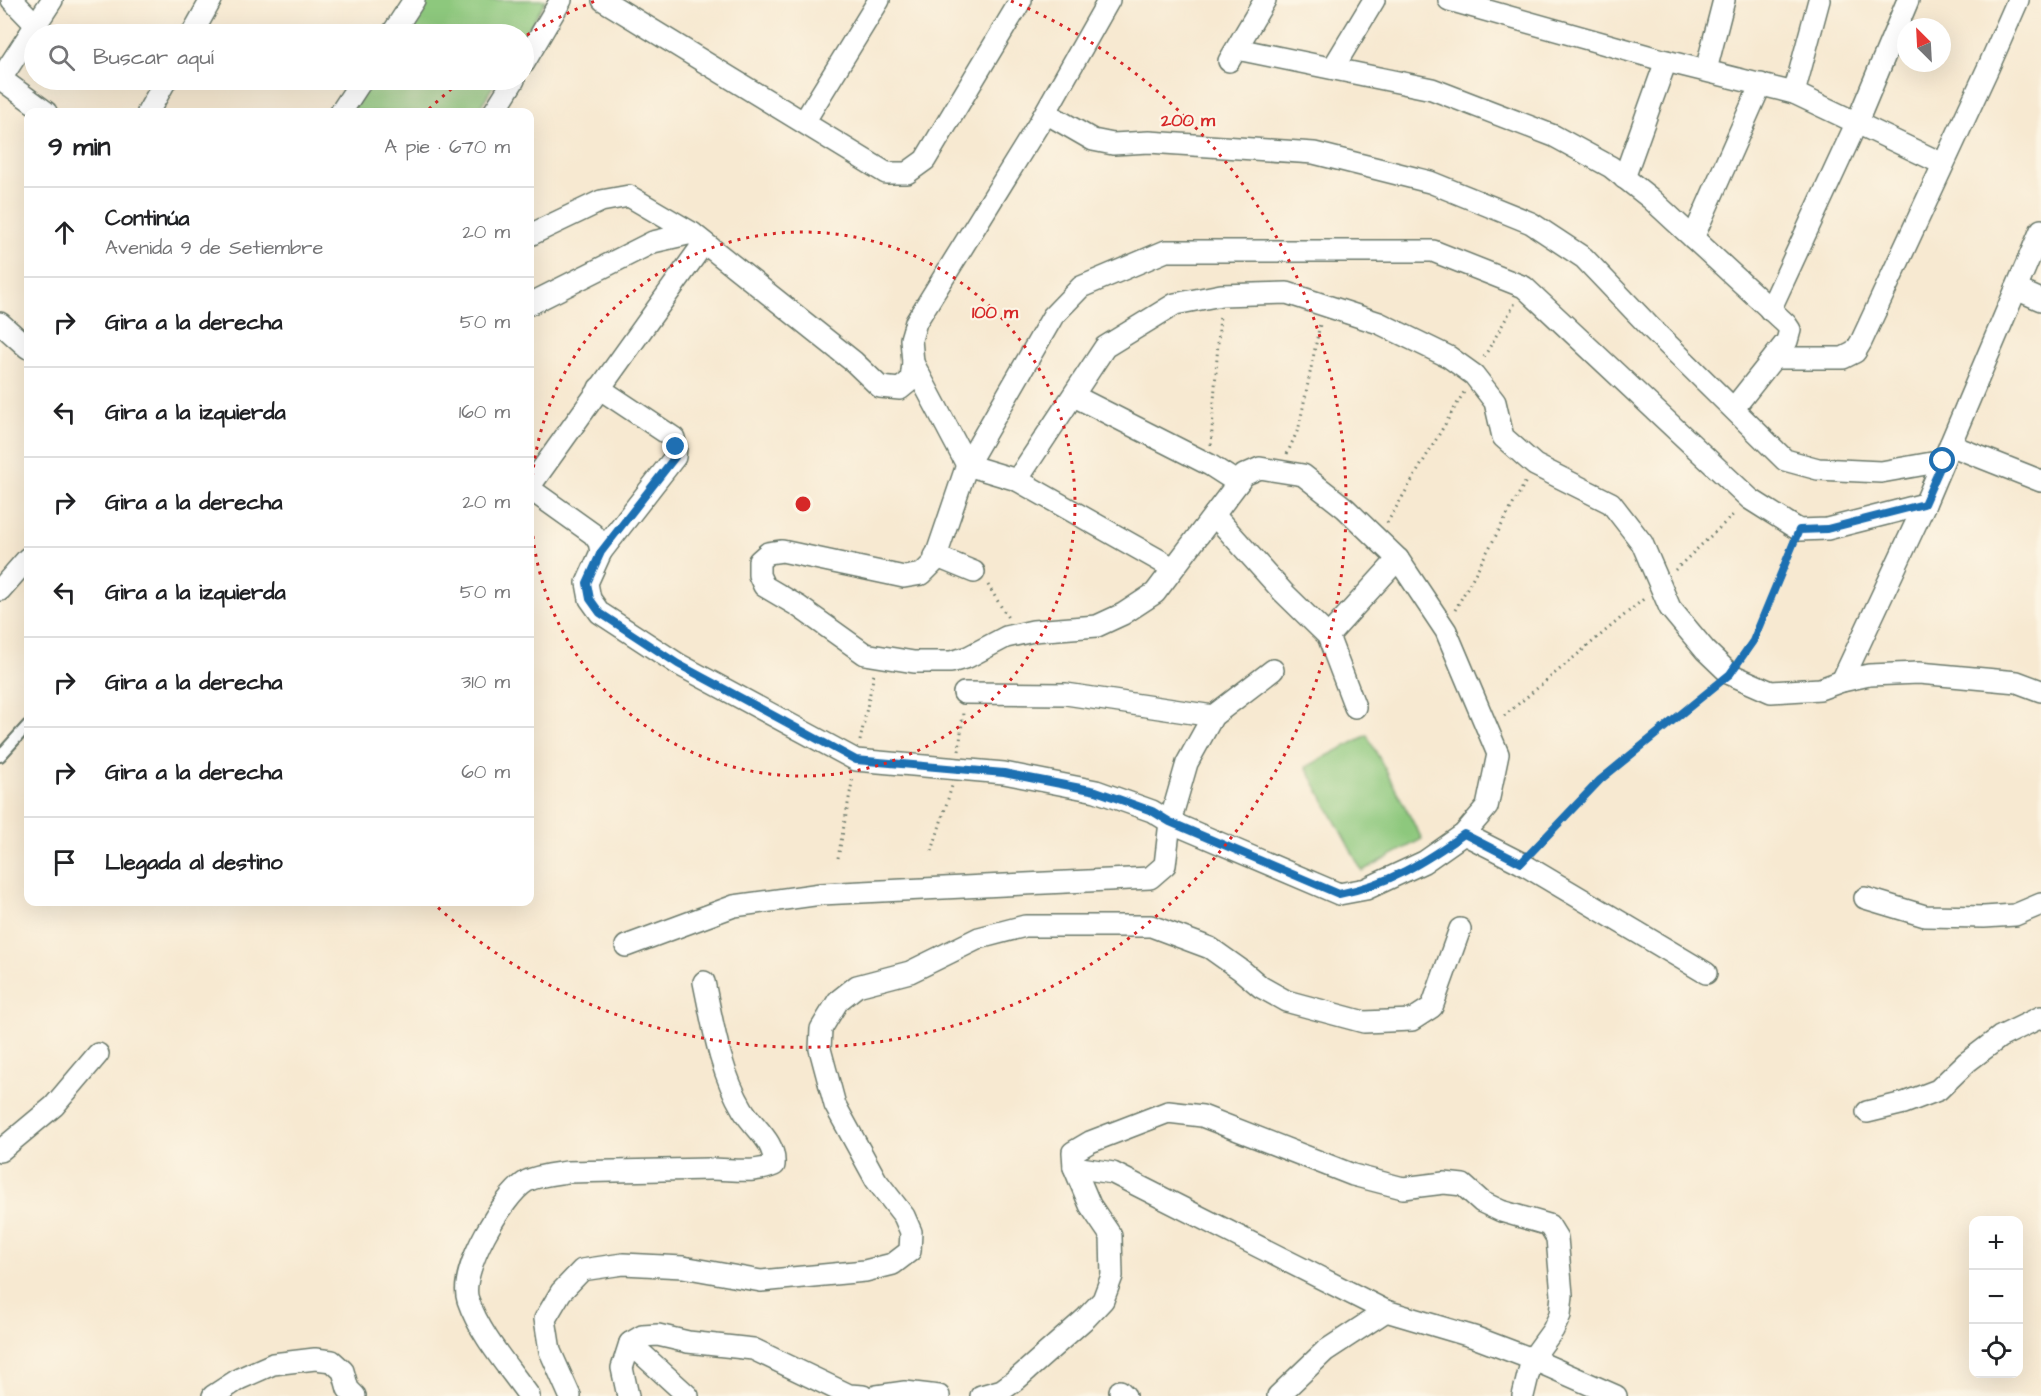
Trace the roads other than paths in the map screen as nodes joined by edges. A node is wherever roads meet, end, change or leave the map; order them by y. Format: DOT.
graph roads {
  1 [pos="12,0"];
  2 [pos="52,0"];
  3 [pos="212,0"];
  4 [pos="414,0"];
  5 [pos="561,0"];
  6 [pos="603,0"];
  7 [pos="879,0"];
  8 [pos="1021,0"];
  9 [pos="1109,0"];
  10 [pos="1265,0"];
  11 [pos="1374,0"];
  12 [pos="1449,0"];
  13 [pos="1724,0"];
  14 [pos="1819,0"];
  15 [pos="1908,0"];
  16 [pos="2018,0"];
  17 [pos="35,24"];
  18 [pos="37,24"];
  19 [pos="198,24"];
  20 [pos="398,24"];
  21 [pos="24,43"];
  22 [pos="534,46"];
  23 [pos="1666,61"];
  24 [pos="1333,68"];
  25 [pos="1706,70"];
  26 [pos="0,79"];
  27 [pos="1761,84"];
  28 [pos="160,90"];
  29 [pos="355,90"];
  30 [pos="508,90"];
  31 [pos="1794,93"];
  32 [pos="40,108"];
  33 [pos="149,108"];
  34 [pos="344,108"];
  35 [pos="496,108"];
  36 [pos="1046,113"];
  37 [pos="804,122"];
  38 [pos="1857,122"];
  39 [pos="1943,164"];
  40 [pos="1624,178"];
  41 [pos="2041,230"];
  42 [pos="534,233"];
  43 [pos="698,238"];
  44 [pos="1693,238"];
  45 [pos="2016,289"];
  46 [pos="2041,300"];
  47 [pos="534,302"];
  48 [pos="1770,310"];
  49 [pos="0,323"];
  50 [pos="24,344"];
  51 [pos="1774,358"];
  52 [pos="913,363"];
  53 [pos="599,388"];
  54 [pos="1074,396"];
  55 [pos="1734,408"];
  56 [pos="1946,453"];
  57 [pos="967,465"];
  58 [pos="1017,480"];
  59 [pos="2041,481"];
  60 [pos="534,482"];
  61 [pos="1238,483"];
  62 [pos="534,491"];
  63 [pos="1924,504"];
  64 [pos="1214,515"];
  65 [pos="601,552"];
  66 [pos="935,556"];
  67 [pos="1398,559"];
  68 [pos="24,562"];
  69 [pos="1173,568"];
  70 [pos="974,572"];
  71 [pos="3,580"];
  72 [pos="1328,636"];
  73 [pos="1272,670"];
  74 [pos="1842,681"];
  75 [pos="2041,691"];
  76 [pos="964,693"];
  77 [pos="1355,707"];
  78 [pos="1213,716"];
  79 [pos="24,730"];
  80 [pos="0,756"];
  81 [pos="1170,822"];
  82 [pos="1464,834"];
  83 [pos="1864,898"];
  84 [pos="2041,904"];
  85 [pos="1460,928"];
  86 [pos="626,946"];
  87 [pos="1706,973"];
  88 [pos="704,982"];
  89 [pos="2041,1017"];
  90 [pos="98,1054"];
  91 [pos="1867,1112"];
  92 [pos="0,1151"];
  93 [pos="1074,1167"];
  94 [pos="1386,1311"];
  95 [pos="630,1343"];
  96 [pos="1532,1359"];
  97 [pos="213,1396"];
  98 [pos="355,1396"];
  99 [pos="529,1396"];
  100 [pos="570,1396"];
  101 [pos="628,1396"];
  102 [pos="688,1396"];
  103 [pos="863,1396"];
  104 [pos="877,1396"];
  105 [pos="939,1396"];
  106 [pos="981,1396"];
  107 [pos="1278,1396"];
  108 [pos="1523,1396"];
  109 [pos="1616,1396"];
  1 -- 17 [label="street"];
  2 -- 18 [label="street"];
  3 -- 19 [label="street"];
  4 -- 20 [label="street"];
  5 -- 22 [label="street"];
  6 -- 37 [label="street"];
  7 -- 37 [label="street"];
  8 -- 37 [label="street"];
  9 -- 36 [label="street"];
  10 -- 24 [label="street"];
  11 -- 24 [label="street"];
  12 -- 23 [label="street"];
  13 -- 25 [label="street"];
  14 -- 31 [label="street"];
  15 -- 38 [label="street"];
  16 -- 39 [label="street"];
  21 -- 26 [label="street"];
  23 -- 25 [label="street"];
  23 -- 40 [label="street"];
  24 -- 40 [label="street"];
  25 -- 27 [label="street"];
  26 -- 32 [label="street"];
  27 -- 31 [label="street"];
  27 -- 44 [label="street"];
  28 -- 33 [label="street"];
  29 -- 34 [label="street"];
  30 -- 35 [label="street"];
  31 -- 38 [label="street"];
  36 -- 52 [label="street"];
  36 -- 55 [label="street"];
  38 -- 39 [label="street"];
  38 -- 48 [label="street"];
  39 -- 51 [label="street"];
  40 -- 44 [label="street"];
  41 -- 45 [label="street"];
  42 -- 43 [label="street"];
  43 -- 47 [label="street"];
  43 -- 52 [label="street"];
  43 -- 53 [label="street"];
  44 -- 48 [label="street"];
  45 -- 46 [label="street"];
  45 -- 56 [label="street"];
  48 -- 51 [label="street"];
  49 -- 50 [label="street"];
  51 -- 55 [label="street"];
  52 -- 57 [label="street"];
  53 -- 60 [label="street"];
  53 -- 65 [label="street"];
  54 -- 58 [label="street"];
  54 -- 61 [label="street"];
  54 -- 74 [label="street"];
  55 -- 56 [label="street"];
  56 -- 59 [label="street"];
  56 -- 63 [label="street"];
  57 -- 58 [label="street"];
  57 -- 63 [label="street"];
  57 -- 66 [label="street"];
  58 -- 69 [label="street"];
  61 -- 64 [label="street"];
  61 -- 67 [label="street"];
  62 -- 65 [label="street"];
  63 -- 74 [label="street"];
  64 -- 69 [label="street"];
  64 -- 72 [label="street"];
  65 -- 81 [label="street"];
  66 -- 69 [label="street"];
  66 -- 70 [label="street"];
  67 -- 72 [label="street"];
  67 -- 82 [label="street"];
  68 -- 71 [label="street"];
  72 -- 77 [label="street"];
  73 -- 78 [label="street"];
  74 -- 75 [label="street"];
  76 -- 78 [label="street"];
  78 -- 81 [label="street"];
  79 -- 80 [label="lane"];
  81 -- 82 [label="street"];
  81 -- 86 [label="street"];
  82 -- 87 [label="street"];
  83 -- 84 [label="street"];
  85 -- 100 [label="street"];
  88 -- 99 [label="street"];
  89 -- 91 [label="street"];
  90 -- 92 [label="street"];
  93 -- 94 [label="street"];
  93 -- 96 [label="street"];
  93 -- 106 [label="street"];
  94 -- 96 [label="street"];
  94 -- 107 [label="street"];
  95 -- 101 [label="street"];
  95 -- 102 [label="street"];
  95 -- 103 [label="street"];
  96 -- 108 [label="street"];
  96 -- 109 [label="street"];
  97 -- 98 [label="street"];
  104 -- 105 [label="street"];
}
